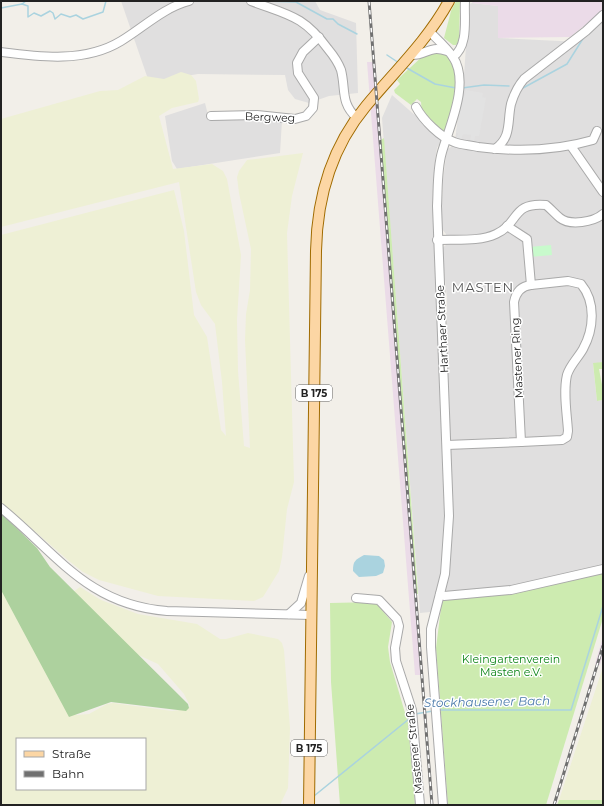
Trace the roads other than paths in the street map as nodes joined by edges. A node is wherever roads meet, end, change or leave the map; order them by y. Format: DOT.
graph roads {
  1 [pos="189,1"];
  2 [pos="251,1"];
  3 [pos="449,1"];
  4 [pos="465,1"];
  5 [pos="603,15"];
  6 [pos="430,32"];
  7 [pos="319,37"];
  8 [pos="1,52"];
  9 [pos="451,54"];
  10 [pos="406,62"];
  11 [pos="416,107"];
  12 [pos="211,116"];
  13 [pos="357,118"];
  14 [pos="597,132"];
  15 [pos="447,139"];
  16 [pos="571,146"];
  17 [pos="495,149"];
  18 [pos="603,192"];
  19 [pos="603,214"];
  20 [pos="507,226"];
  21 [pos="437,240"];
  22 [pos="531,285"];
  23 [pos="521,442"];
  24 [pos="447,445"];
  25 [pos="1,508"];
  26 [pos="312,558"];
  27 [pos="603,569"];
  28 [pos="440,594"];
  29 [pos="356,598"];
  30 [pos="289,614"];
  31 [pos="311,615"];
  32 [pos="309,805"];
  33 [pos="420,805"];
  34 [pos="443,805"];
  1 -- 8 [label="street"];
  2 -- 7 [label="street"];
  3 -- 6 [label="main road, B 175"];
  4 -- 9 [label="street"];
  5 -- 17 [label="street"];
  6 -- 9 [label="street, Harthaer Straße"];
  6 -- 10 [label="main road, B 175"];
  7 -- 12 [label="street, Bergweg"];
  7 -- 13 [label="street"];
  9 -- 10 [label="street"];
  9 -- 15 [label="street, Harthaer Straße"];
  10 -- 13 [label="main road, B 175"];
  11 -- 15 [label="street"];
  13 -- 26 [label="main road, B 175"];
  14 -- 16 [label="street"];
  15 -- 17 [label="street"];
  15 -- 21 [label="street, Harthaer Straße"];
  16 -- 17 [label="street"];
  16 -- 18 [label="street"];
  19 -- 20 [label="street"];
  20 -- 21 [label="street"];
  20 -- 22 [label="street"];
  21 -- 24 [label="street, Harthaer Straße"];
  22 -- 23 [label="street, Mastener Ring"];
  22 -- 23 [label="street, Mastener Ring"];
  23 -- 24 [label="street, Mastener Ring"];
  24 -- 28 [label="street, Harthaer Straße"];
  25 -- 30 [label="street"];
  26 -- 30 [label="street"];
  26 -- 31 [label="main road, B 175"];
  27 -- 28 [label="street"];
  28 -- 34 [label="street, Harthaer Straße"];
  29 -- 33 [label="street, Mastener Straße"];
  30 -- 31 [label="street"];
  31 -- 32 [label="main road, B 175"];
}
